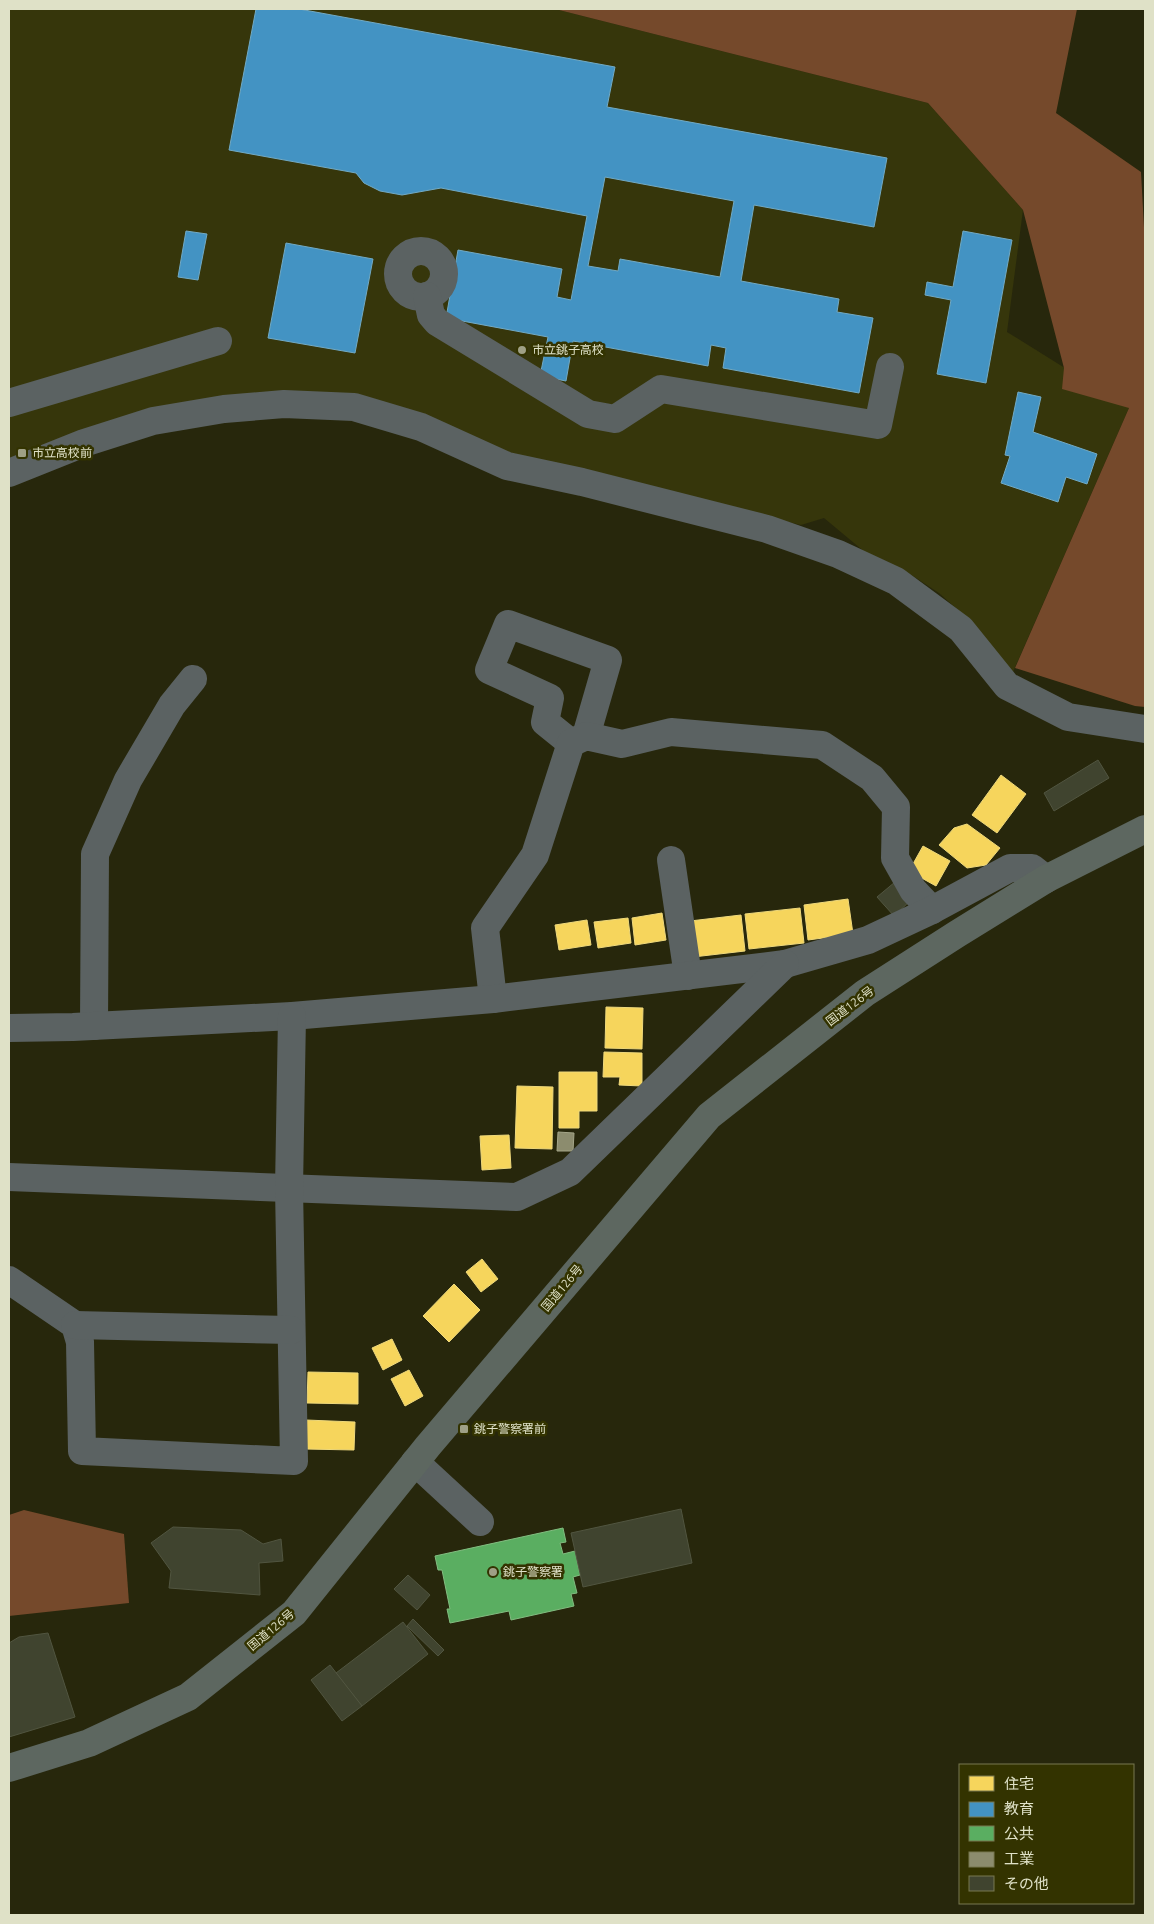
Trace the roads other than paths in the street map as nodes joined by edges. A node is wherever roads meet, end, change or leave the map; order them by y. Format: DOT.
graph roads {
  1 [pos="427,296"];
  2 [pos="218,341"];
  3 [pos="890,367"];
  4 [pos="9,403"];
  5 [pos="9,473"];
  6 [pos="193,679"];
  7 [pos="1145,729"];
  8 [pos="578,739"];
  9 [pos="1145,830"];
  10 [pos="671,860"];
  11 [pos="1046,879"];
  12 [pos="932,910"];
  13 [pos="785,964"];
  14 [pos="688,976"];
  15 [pos="493,999"];
  16 [pos="292,1016"];
  17 [pos="94,1026"];
  18 [pos="9,1028"];
  19 [pos="9,1177"];
  20 [pos="289,1188"];
  21 [pos="9,1280"];
  22 [pos="75,1325"];
  23 [pos="291,1330"];
  24 [pos="415,1462"];
  25 [pos="480,1522"];
  26 [pos="9,1768"];
  1 -- 3 [label="street"];
  2 -- 4 [label="street"];
  5 -- 7 [label="street"];
  6 -- 17 [label="street"];
  8 -- 8 [label="street"];
  8 -- 12 [label="street"];
  8 -- 15 [label="street"];
  9 -- 11 [label="highway, 国道126号"];
  10 -- 14 [label="street"];
  11 -- 12 [label="street"];
  11 -- 24 [label="highway, 国道126号"];
  12 -- 13 [label="street"];
  13 -- 14 [label="street"];
  13 -- 20 [label="street"];
  14 -- 15 [label="street"];
  15 -- 16 [label="street"];
  16 -- 17 [label="street"];
  16 -- 20 [label="street"];
  17 -- 18 [label="street"];
  19 -- 20 [label="street"];
  20 -- 23 [label="street"];
  21 -- 22 [label="street"];
  22 -- 23 [label="street"];
  22 -- 23 [label="street"];
  24 -- 25 [label="street"];
  24 -- 26 [label="highway, 国道126号"];
}
